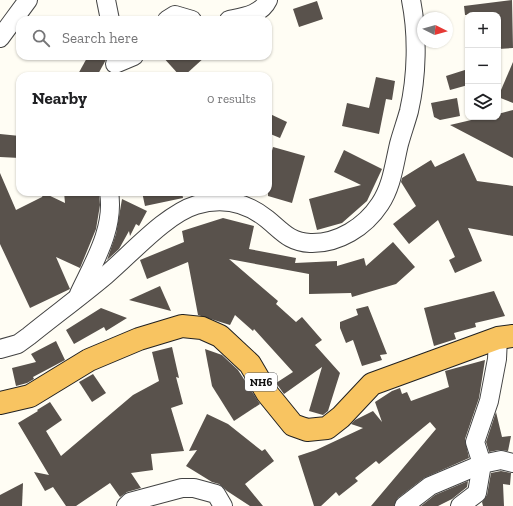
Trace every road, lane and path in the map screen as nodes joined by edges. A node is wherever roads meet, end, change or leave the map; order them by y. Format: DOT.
graph roads {
  1 [pos="28,0"];
  2 [pos="106,0"];
  3 [pos="268,0"];
  4 [pos="411,0"];
  5 [pos="16,16"];
  6 [pos="16,16"];
  7 [pos="109,16"];
  8 [pos="242,16"];
  9 [pos="0,38"];
  10 [pos="126,60"];
  11 [pos="115,65"];
  12 [pos="110,196"];
  13 [pos="77,298"];
  14 [pos="505,337"];
  15 [pos="0,349"];
  16 [pos="0,403"];
  17 [pos="513,463"];
  18 [pos="482,464"];
  19 [pos="126,506"];
  20 [pos="223,506"];
  21 [pos="404,506"];
  22 [pos="460,506"];
  1 -- 5 [label="street"];
  2 -- 7 [label="street"];
  3 -- 8 [label="street"];
  4 -- 13 [label="street"];
  6 -- 9 [label="street"];
  10 -- 11 [label="street"];
  12 -- 13 [label="street"];
  13 -- 15 [label="street"];
  14 -- 16 [label="highway, NH6"];
  14 -- 18 [label="street"];
  17 -- 18 [label="street"];
  18 -- 21 [label="street"];
  18 -- 22 [label="street"];
  19 -- 20 [label="street"];
}
